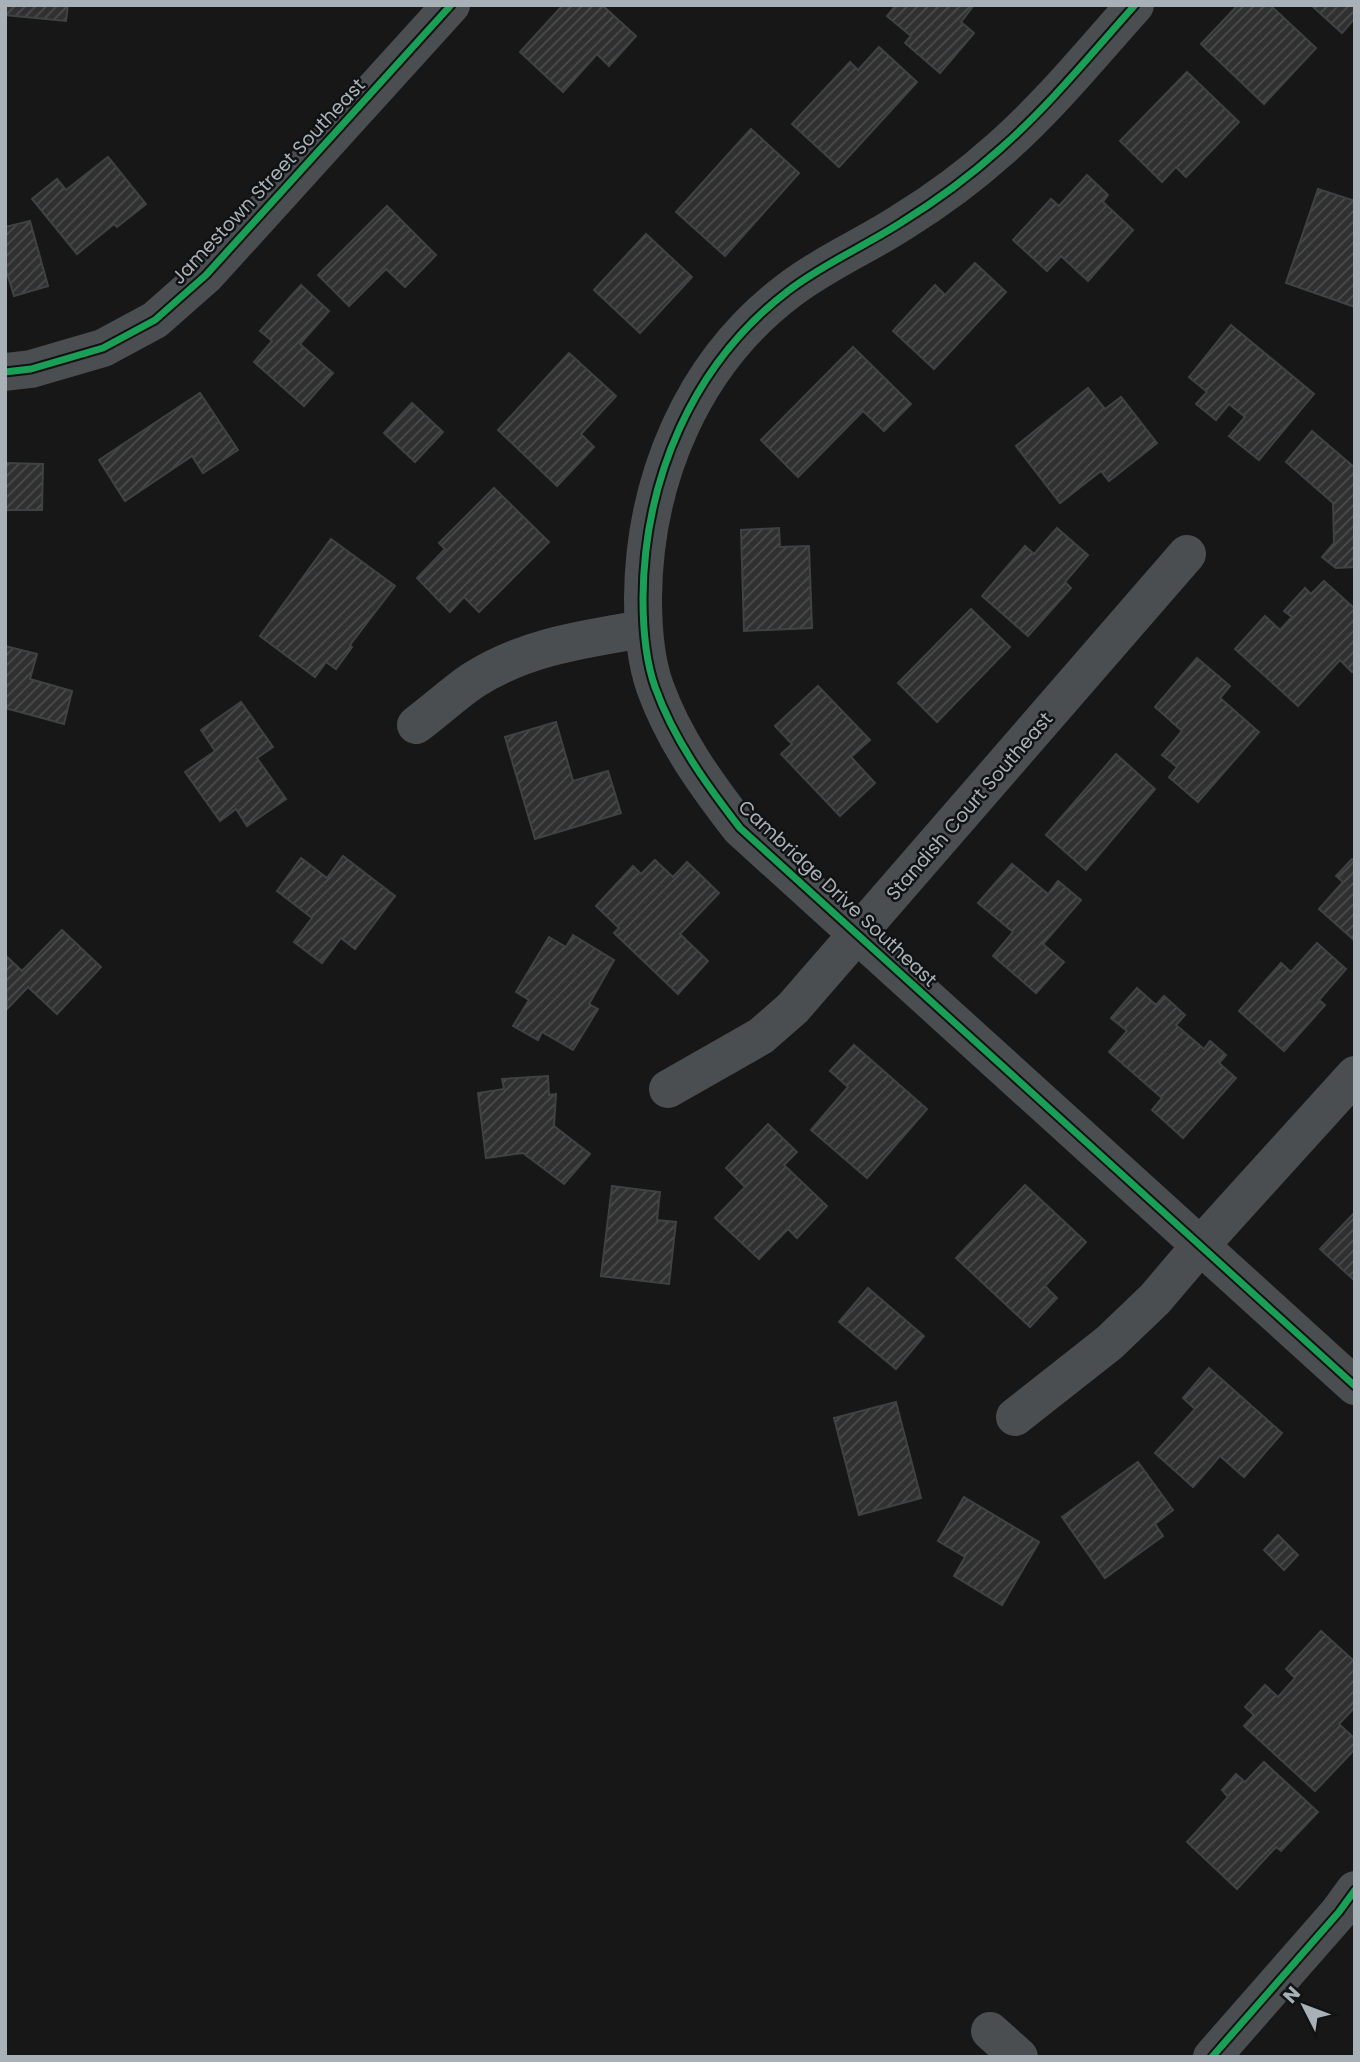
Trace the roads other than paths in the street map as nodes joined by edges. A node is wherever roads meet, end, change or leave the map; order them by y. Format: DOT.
graph roads {
  1 [pos="451,5"];
  2 [pos="1135,5"];
  3 [pos="5,372"];
  4 [pos="1187,554"];
  5 [pos="643,629"];
  6 [pos="416,725"];
  7 [pos="858,935"];
  8 [pos="1355,1075"];
  9 [pos="668,1089"];
  10 [pos="1200,1246"];
  11 [pos="1355,1386"];
  12 [pos="1014,1417"];
  13 [pos="1355,1890"];
  14 [pos="990,2031"];
  15 [pos="1019,2057"];
  16 [pos="1212,2057"];
  1 -- 3 [label="street, Jamestown Street Southeast"];
  2 -- 5 [label="street, Cambridge Drive Southeast"];
  4 -- 7 [label="street, Standish Court Southeast"];
  5 -- 6 [label="street"];
  5 -- 7 [label="street, Cambridge Drive Southeast"];
  7 -- 9 [label="street, Standish Court Southeast"];
  7 -- 10 [label="street, Cambridge Drive Southeast"];
  8 -- 10 [label="street"];
  10 -- 11 [label="street, Cambridge Drive Southeast"];
  10 -- 12 [label="street"];
  13 -- 16 [label="street"];
  14 -- 15 [label="street"];
}
